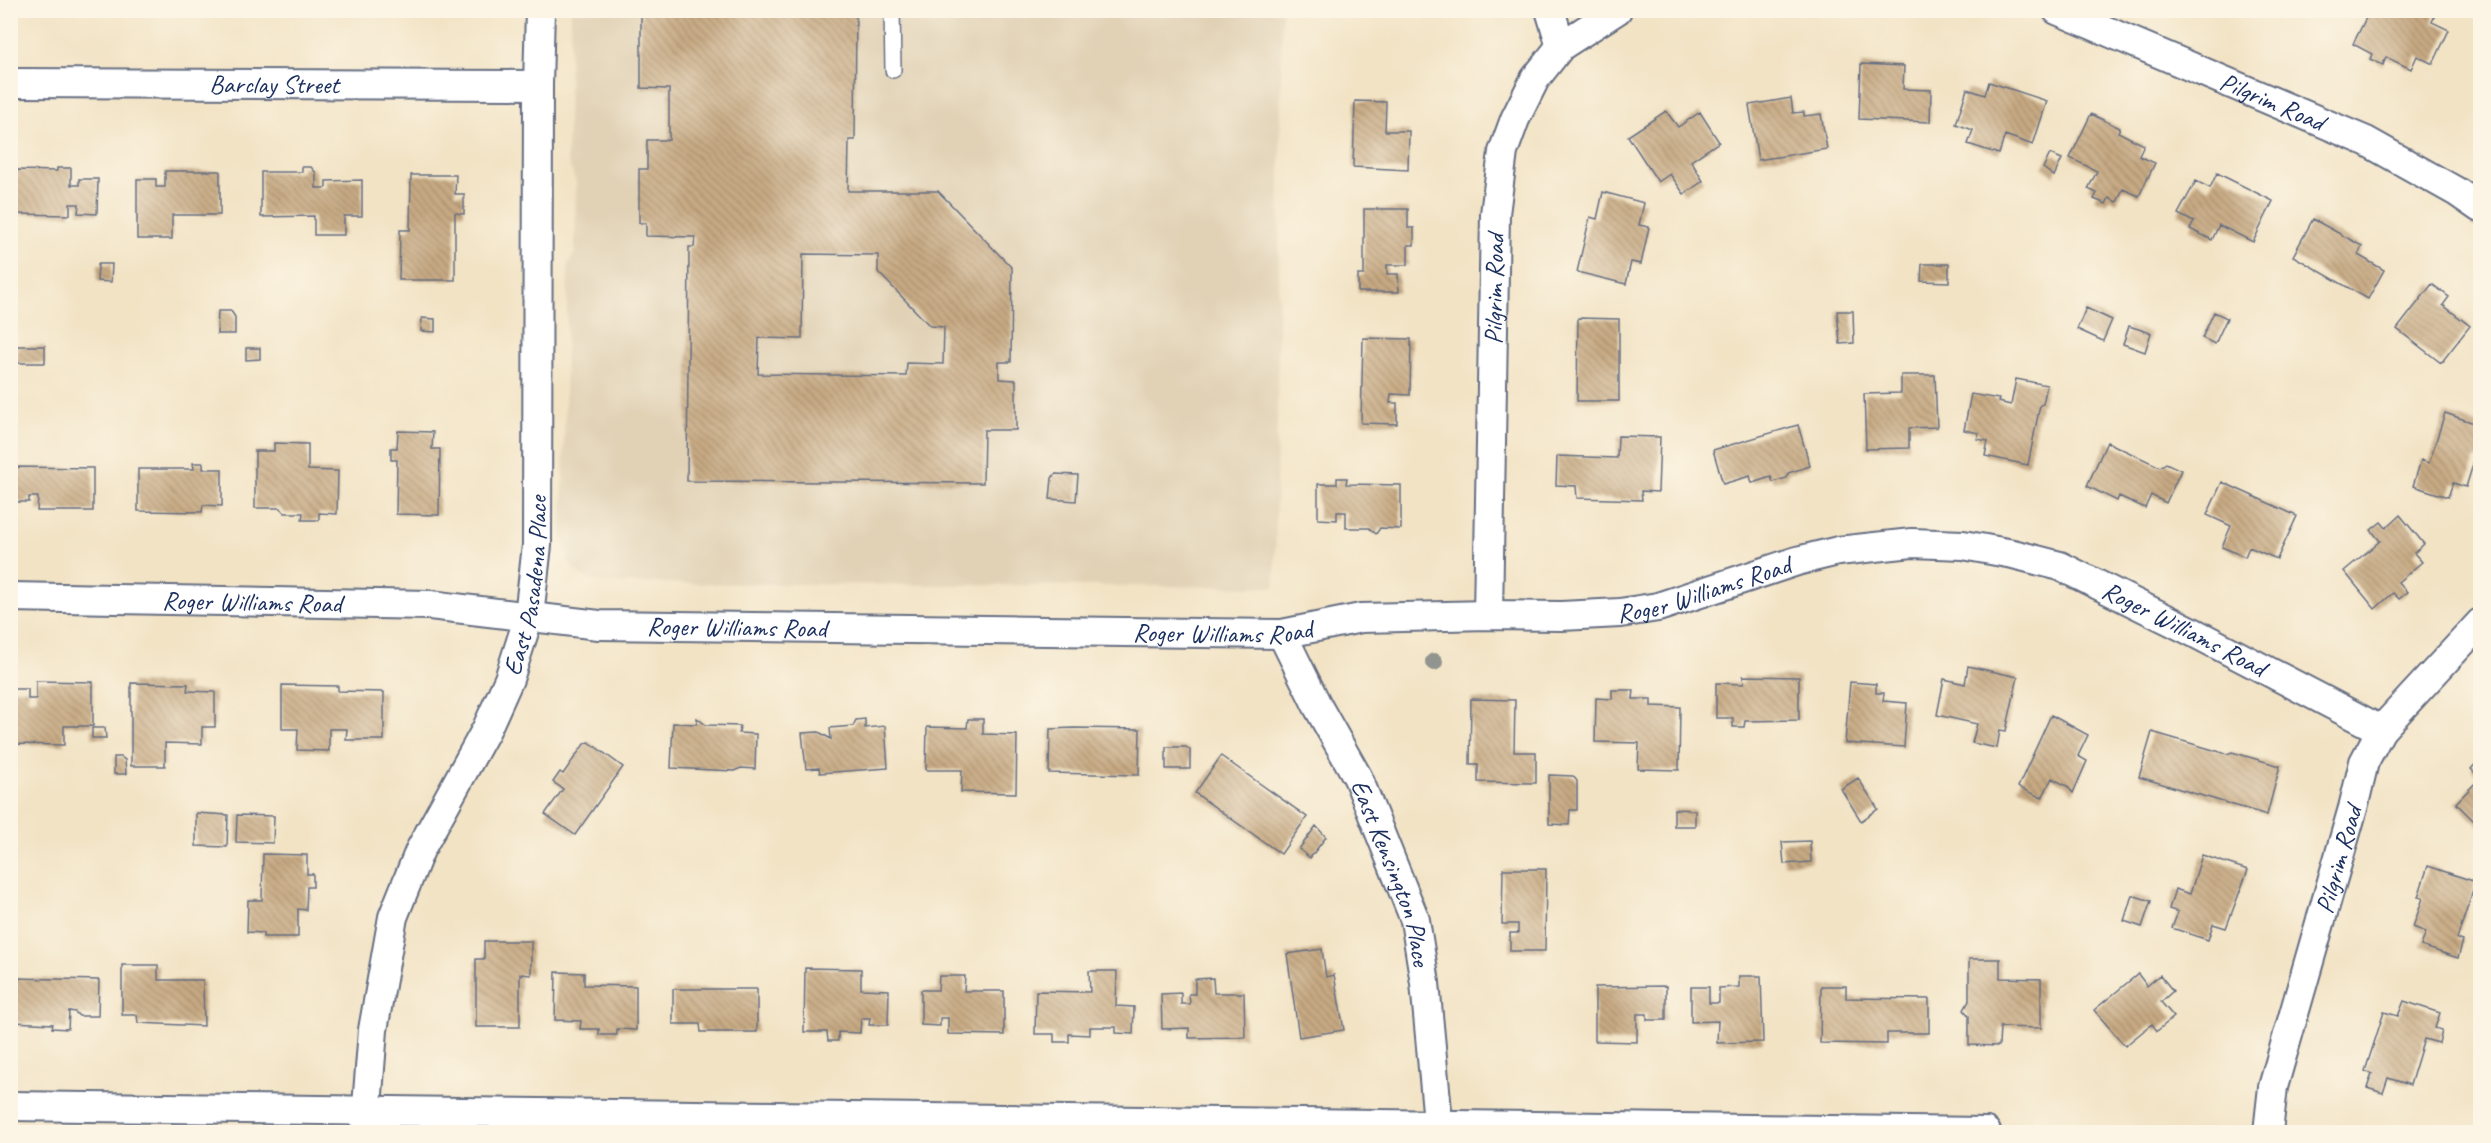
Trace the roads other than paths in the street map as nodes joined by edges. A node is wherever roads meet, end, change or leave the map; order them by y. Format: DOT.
graph roads {
  1 [pos="540,10"];
  2 [pos="892,10"];
  3 [pos="1550,10"];
  4 [pos="1617,10"];
  5 [pos="2057,10"];
  6 [pos="1561,46"];
  7 [pos="893,70"];
  8 [pos="10,83"];
  9 [pos="538,85"];
  10 [pos="2481,208"];
  11 [pos="10,597"];
  12 [pos="1488,615"];
  13 [pos="529,616"];
  14 [pos="2481,623"];
  15 [pos="1282,634"];
  16 [pos="2381,730"];
  17 [pos="10,1106"];
  18 [pos="365,1122"];
  19 [pos="1439,1128"];
  20 [pos="1986,1132"];
  21 [pos="2268,1132"];
  1 -- 9 [label="street, East Pasadena Place"];
  2 -- 7 [label="lane"];
  3 -- 6 [label="street"];
  4 -- 6 [label="street, Pilgrim Road"];
  5 -- 10 [label="street, Pilgrim Road"];
  6 -- 12 [label="street, Pilgrim Road"];
  8 -- 9 [label="street, Barclay Street"];
  9 -- 13 [label="street, East Pasadena Place"];
  11 -- 13 [label="street, Roger Williams Road"];
  12 -- 15 [label="street, Roger Williams Road"];
  12 -- 16 [label="street, Roger Williams Road"];
  13 -- 15 [label="street, Roger Williams Road"];
  13 -- 18 [label="street, East Pasadena Place"];
  14 -- 16 [label="street, Pilgrim Road"];
  15 -- 19 [label="street, East Kensington Place"];
  16 -- 21 [label="street, Pilgrim Road"];
  17 -- 18 [label="street"];
  18 -- 19 [label="street"];
  19 -- 20 [label="street"];
}
